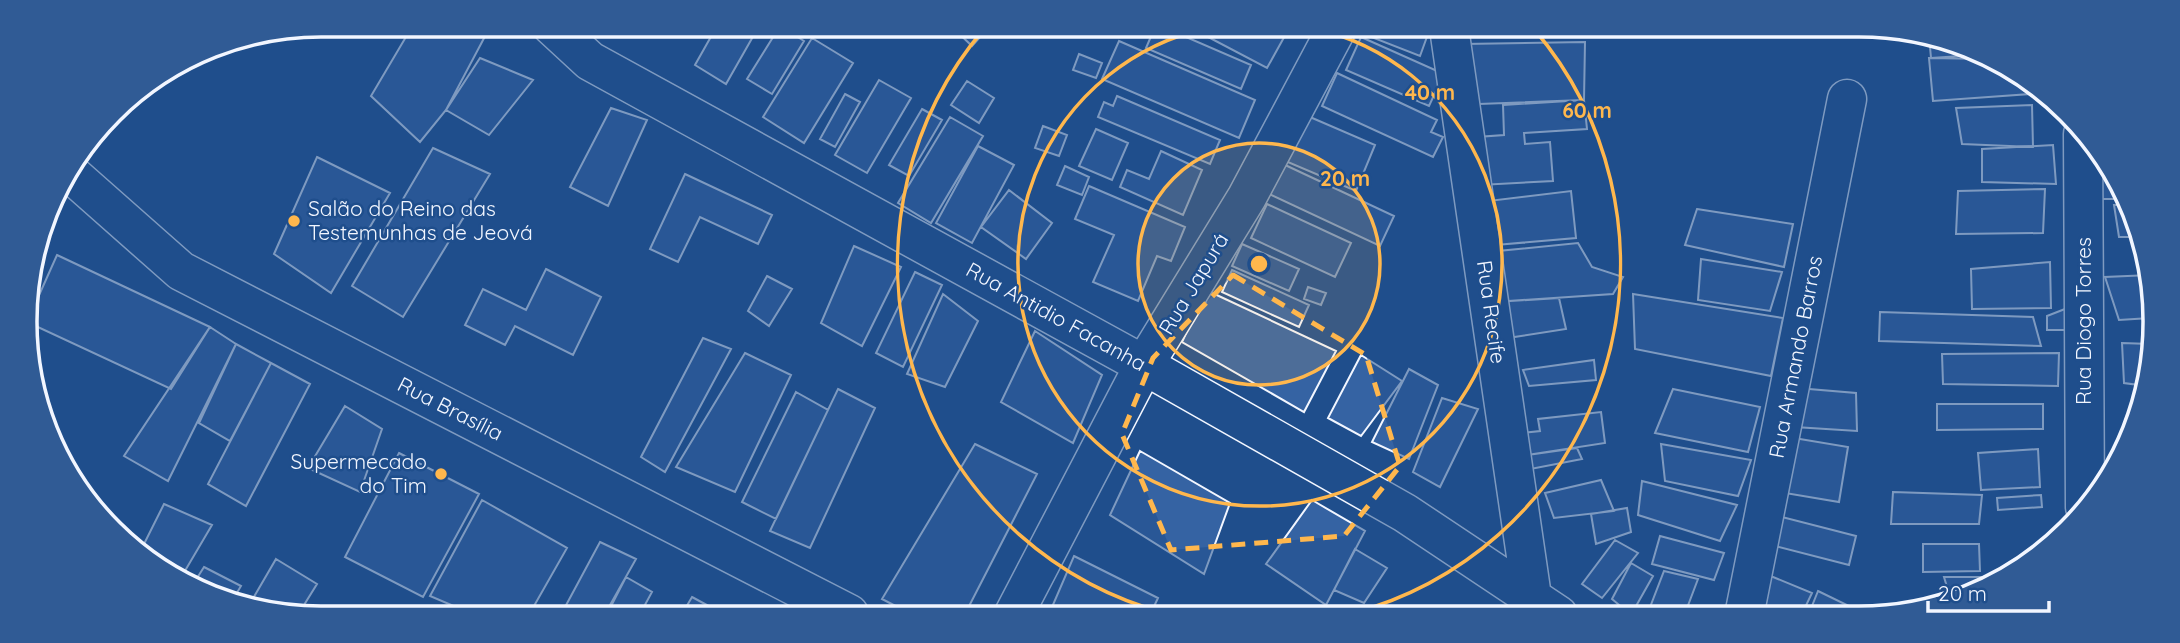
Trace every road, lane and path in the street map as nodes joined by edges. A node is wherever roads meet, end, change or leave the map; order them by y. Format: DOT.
graph roads {
  1 [pos="564,37"];
  2 [pos="1332,37"];
  3 [pos="1450,37"];
  4 [pos="1847,99"];
  5 [pos="2083,147"];
  6 [pos="71,186"];
  7 [pos="1144,365"];
  8 [pos="2085,494"];
  9 [pos="833,606"];
  10 [pos="1018,606"];
  11 [pos="1545,606"];
  12 [pos="1746,606"];
  1 -- 7 [label="street, Rua Antidio Facanha"];
  2 -- 7 [label="street, Rua Japurá"];
  3 -- 11 [label="street, Rua Recife"];
  4 -- 12 [label="street, Rua Armando Barros"];
  5 -- 8 [label="street, Rua Diogo Torres"];
  6 -- 9 [label="street, Rua Brasília"];
  7 -- 10 [label="street, Rua Japurá"];
  7 -- 11 [label="street, Rua Antidio Facanha"];
}
